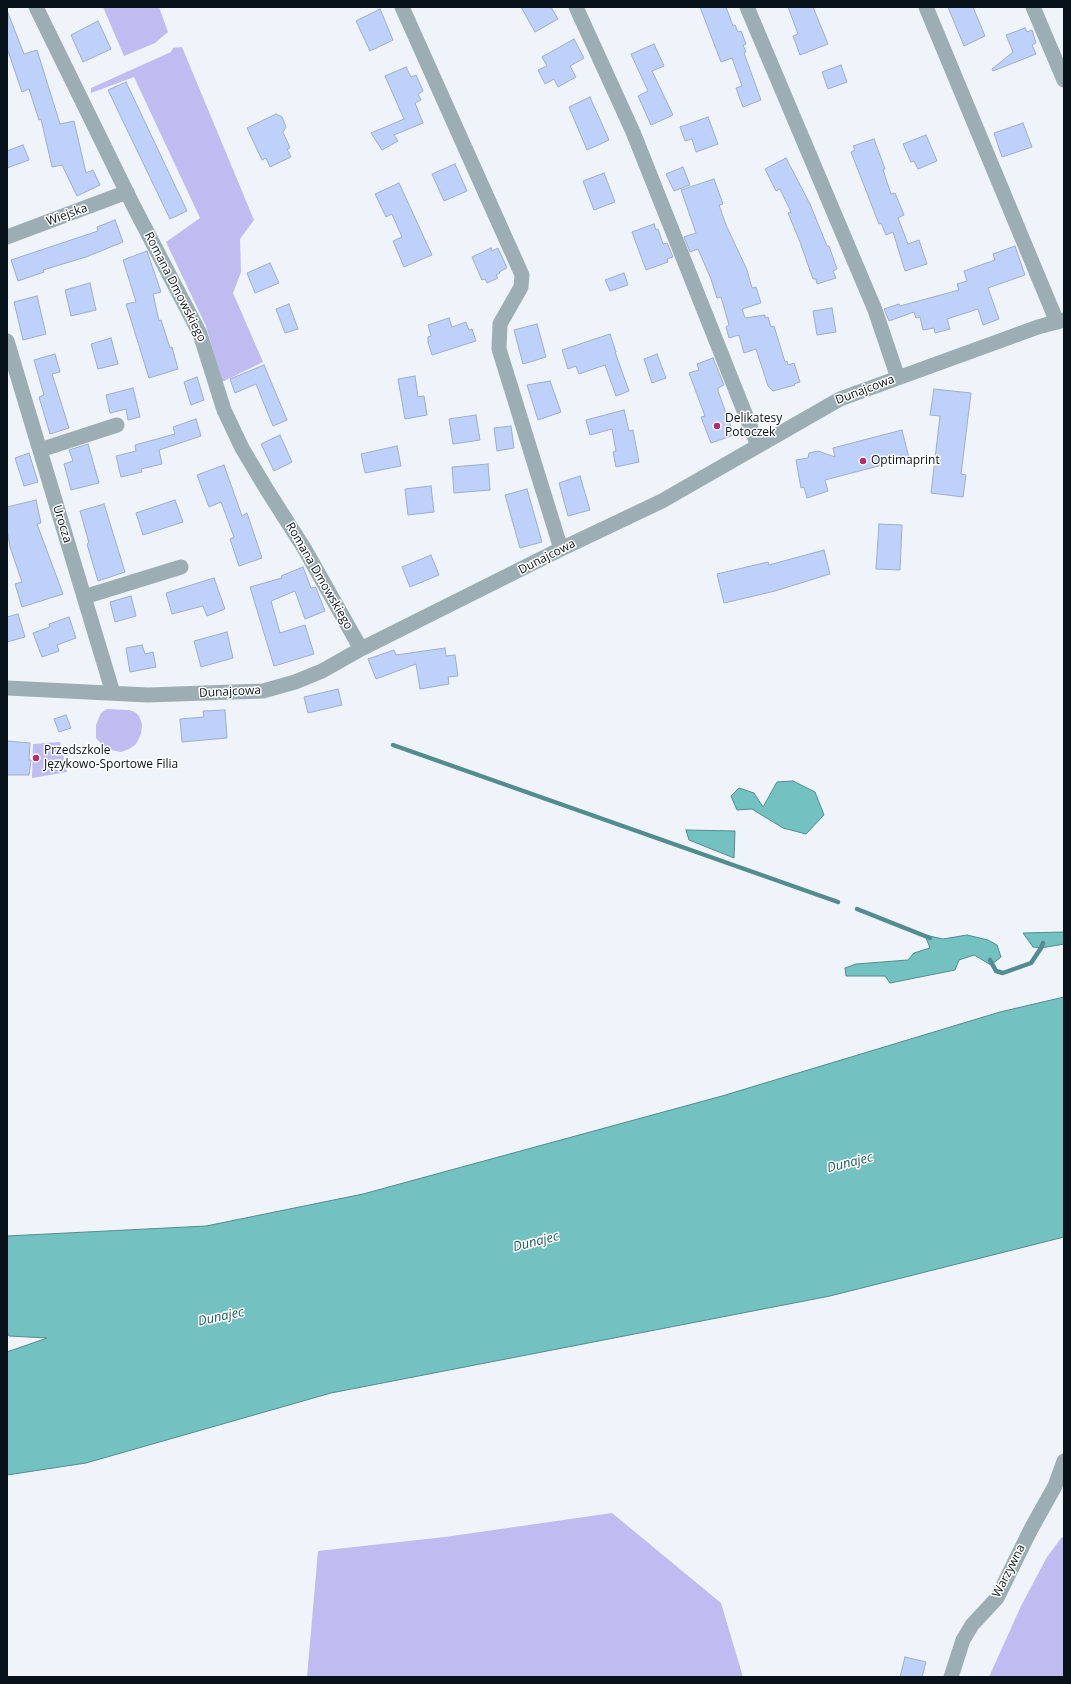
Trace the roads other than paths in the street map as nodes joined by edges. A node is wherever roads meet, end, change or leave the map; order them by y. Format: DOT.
graph roads {
  1 [pos="36,7"];
  2 [pos="402,7"];
  3 [pos="576,7"];
  4 [pos="747,7"];
  5 [pos="926,7"];
  6 [pos="1033,7"];
  7 [pos="1064,80"];
  8 [pos="127,192"];
  9 [pos="7,237"];
  10 [pos="1061,321"];
  11 [pos="7,341"];
  12 [pos="898,378"];
  13 [pos="118,425"];
  14 [pos="758,446"];
  15 [pos="40,450"];
  16 [pos="561,549"];
  17 [pos="181,567"];
  18 [pos="84,597"];
  19 [pos="361,649"];
  20 [pos="7,688"];
  21 [pos="113,693"];
  22 [pos="1064,1461"];
  23 [pos="951,1677"];
  1 -- 8 [label="street, Romana Dmowskiego"];
  2 -- 16 [label="street"];
  3 -- 14 [label="street"];
  4 -- 12 [label="street"];
  5 -- 10 [label="street"];
  6 -- 7 [label="street"];
  8 -- 9 [label="street, Wiejska"];
  8 -- 19 [label="street, Romana Dmowskiego"];
  10 -- 12 [label="street, Dunajcowa"];
  11 -- 15 [label="street, Urocza"];
  12 -- 14 [label="street, Dunajcowa"];
  13 -- 15 [label="street"];
  14 -- 16 [label="street, Dunajcowa"];
  15 -- 18 [label="street, Urocza"];
  16 -- 19 [label="street, Dunajcowa"];
  17 -- 18 [label="street"];
  18 -- 21 [label="street, Urocza"];
  19 -- 21 [label="street, Dunajcowa"];
  20 -- 21 [label="street, Dunajcowa"];
  22 -- 23 [label="street, Warzywna"];
}
